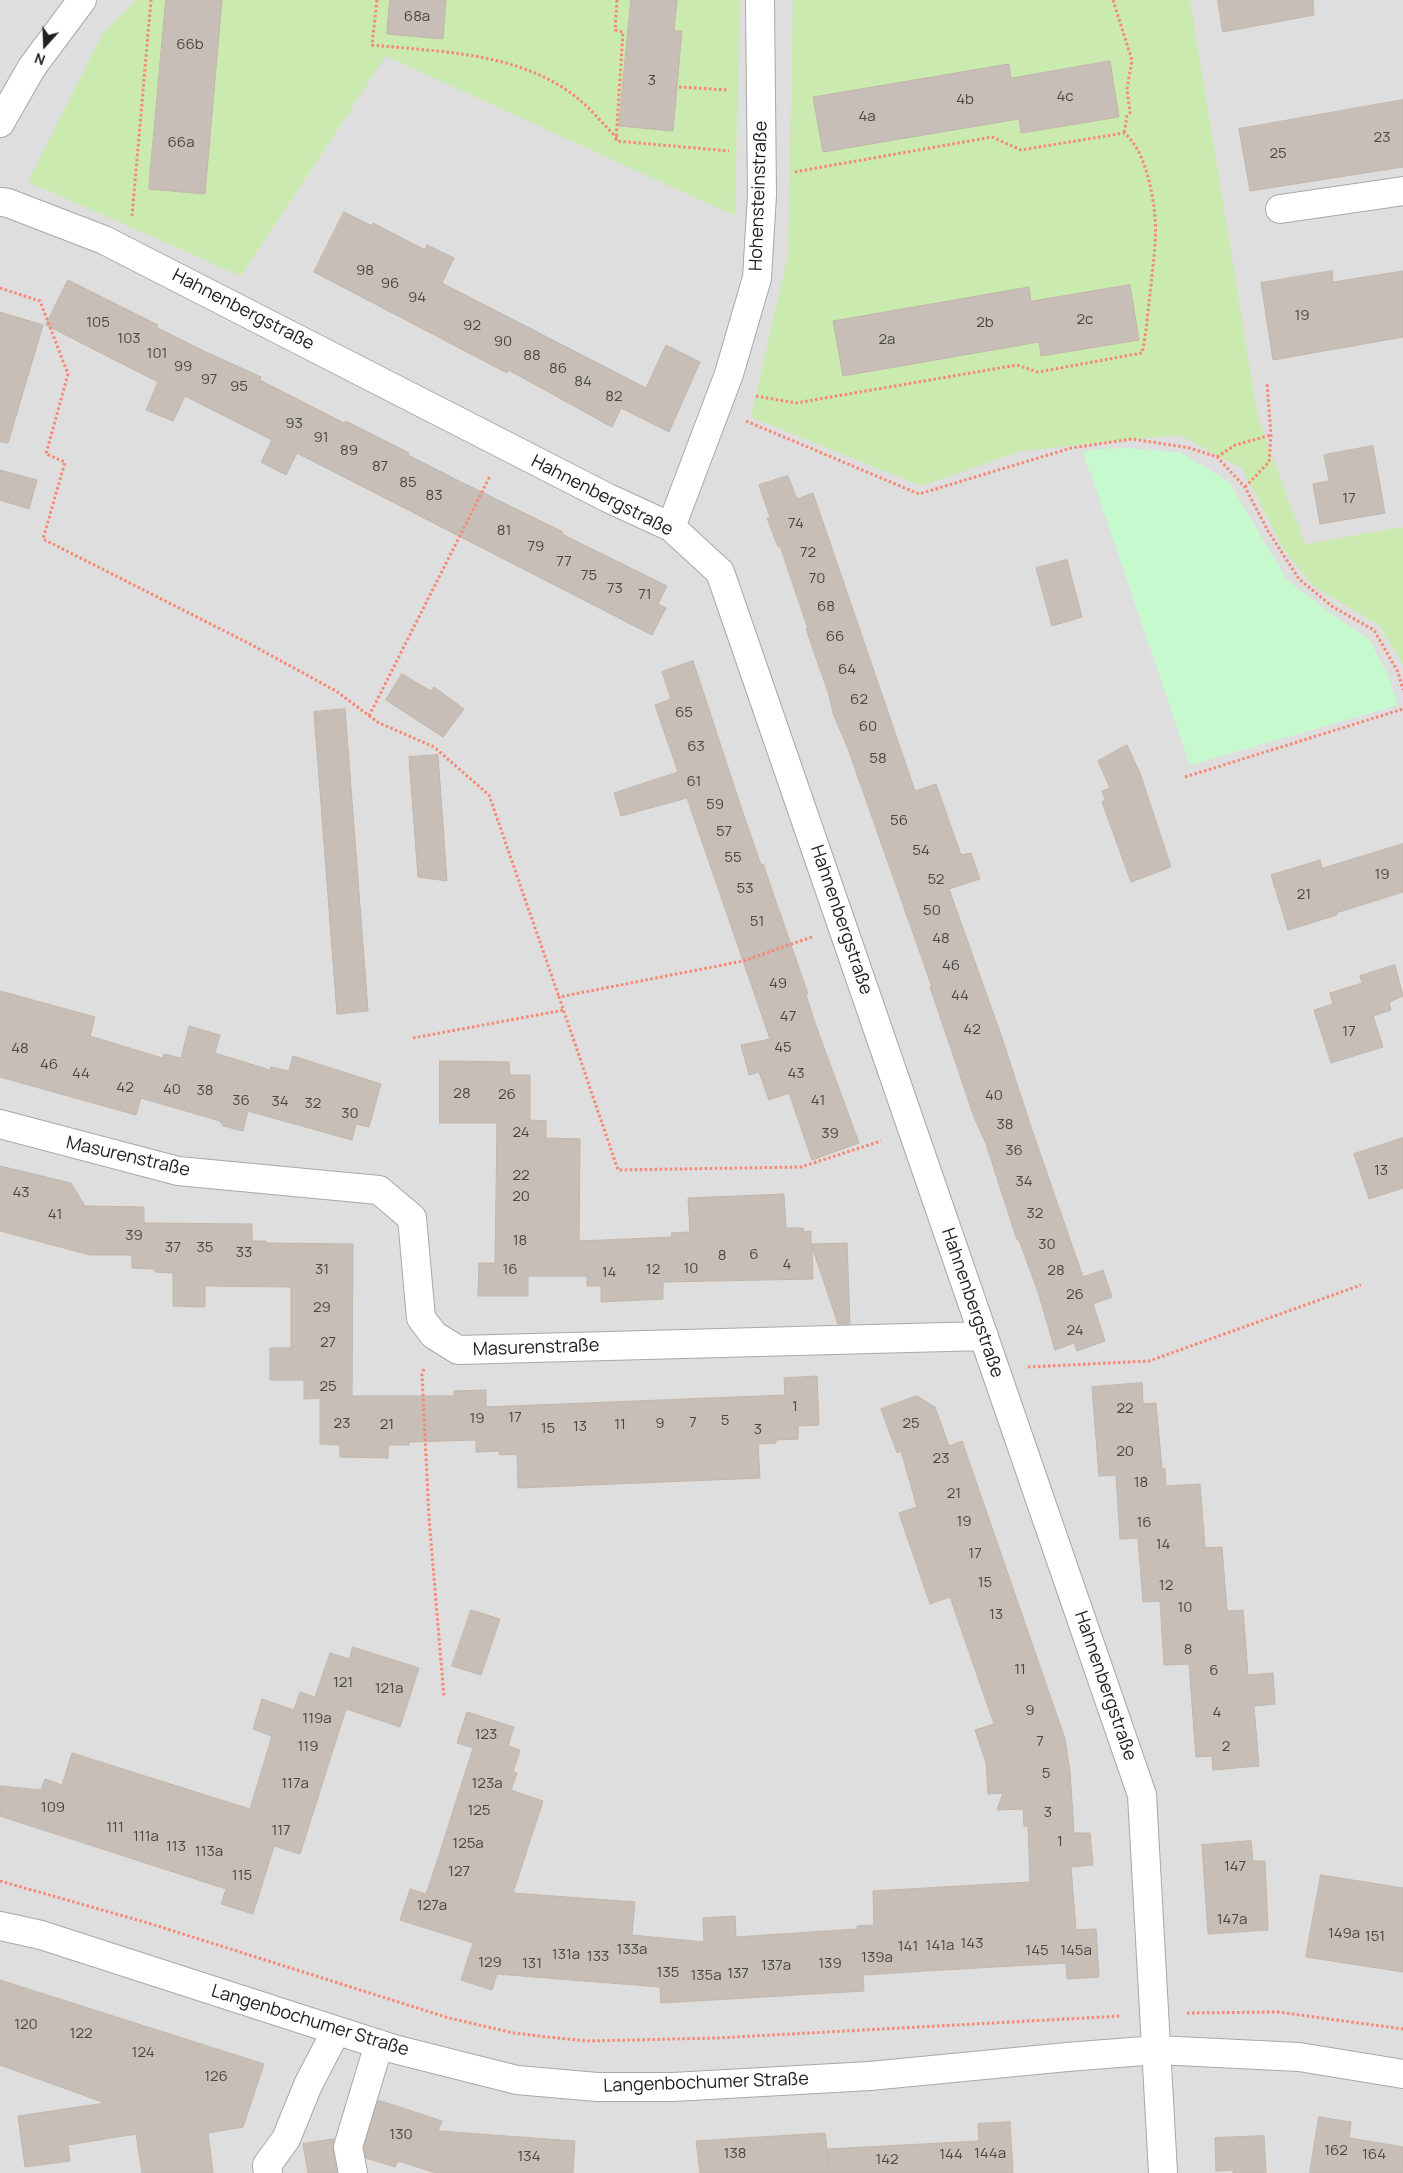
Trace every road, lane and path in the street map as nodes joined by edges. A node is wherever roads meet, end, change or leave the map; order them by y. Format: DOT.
graph roads {
  1 [pos="82,0"];
  2 [pos="151,0"];
  3 [pos="377,0"];
  4 [pos="617,0"];
  5 [pos="760,0"];
  6 [pos="1113,0"];
  7 [pos="679,87"];
  8 [pos="761,92"];
  9 [pos="0,123"];
  10 [pos="1124,133"];
  11 [pos="616,138"];
  12 [pos="761,165"];
  13 [pos="1403,191"];
  14 [pos="0,202"];
  15 [pos="1280,209"];
  16 [pos="129,252"];
  17 [pos="0,288"];
  18 [pos="1266,382"];
  19 [pos="720,400"];
  20 [pos="1271,434"];
  21 [pos="505,445"];
  22 [pos="1217,457"];
  23 [pos="1245,487"];
  24 [pos="670,527"];
  25 [pos="1403,690"];
  26 [pos="1403,709"];
  27 [pos="368,716"];
  28 [pos="1185,777"];
  29 [pos="844,927"];
  30 [pos="558,997"];
  31 [pos="564,1010"];
  32 [pos="413,1038"];
  33 [pos="0,1124"];
  34 [pos="912,1131"];
  35 [pos="1361,1285"];
  36 [pos="434,1334"];
  37 [pos="984,1336"];
  38 [pos="995,1369"];
  39 [pos="444,1697"];
  40 [pos="0,1881"];
  41 [pos="0,1926"];
  42 [pos="1154,2014"];
  43 [pos="1403,2029"];
  44 [pos="336,2031"];
  45 [pos="379,2044"];
  46 [pos="1157,2050"];
  47 [pos="1403,2074"];
  48 [pos="268,2173"];
  49 [pos="353,2173"];
  50 [pos="1163,2173"];
  1 -- 9 [label="street"];
  2 -- 16 [label="path"];
  3 -- 11 [label="path"];
  4 -- 11 [label="path"];
  5 -- 8 [label="street, Hohensteinstraße"];
  6 -- 10 [label="path"];
  7 -- 8 [label="path"];
  8 -- 12 [label="street, Hohensteinstraße"];
  10 -- 12 [label="path"];
  10 -- 19 [label="path"];
  11 -- 12 [label="path"];
  12 -- 19 [label="street, Hohensteinstraße"];
  13 -- 15 [label="street"];
  14 -- 16 [label="street, Hahnenbergstraße"];
  16 -- 21 [label="street, Hahnenbergstraße"];
  17 -- 27 [label="path"];
  18 -- 20 [label="path"];
  19 -- 22 [label="path"];
  19 -- 24 [label="street, Hohensteinstraße"];
  20 -- 22 [label="path"];
  20 -- 23 [label="path"];
  21 -- 24 [label="street, Hahnenbergstraße"];
  21 -- 27 [label="path"];
  22 -- 23 [label="path"];
  23 -- 25 [label="path"];
  24 -- 29 [label="street, Hahnenbergstraße"];
  26 -- 28 [label="path"];
  27 -- 30 [label="path"];
  29 -- 30 [label="path"];
  29 -- 34 [label="street, Hahnenbergstraße"];
  30 -- 31 [label="path"];
  31 -- 32 [label="path"];
  31 -- 34 [label="path"];
  33 -- 36 [label="street, Masurenstraße"];
  34 -- 37 [label="street, Hahnenbergstraße"];
  35 -- 38 [label="path"];
  36 -- 37 [label="street, Masurenstraße"];
  36 -- 39 [label="path"];
  37 -- 38 [label="street, Hahnenbergstraße"];
  38 -- 42 [label="street, Hahnenbergstraße"];
  40 -- 42 [label="path"];
  41 -- 44 [label="street, Langenbochumer Straße"];
  42 -- 43 [label="path"];
  42 -- 46 [label="street, Hahnenbergstraße"];
  44 -- 45 [label="street, Langenbochumer Straße"];
  44 -- 48 [label="street"];
  45 -- 46 [label="street, Langenbochumer Straße"];
  45 -- 49 [label="street"];
  46 -- 47 [label="street, Langenbochumer Straße"];
  46 -- 50 [label="street, Hahnenbergstraße"];
}
